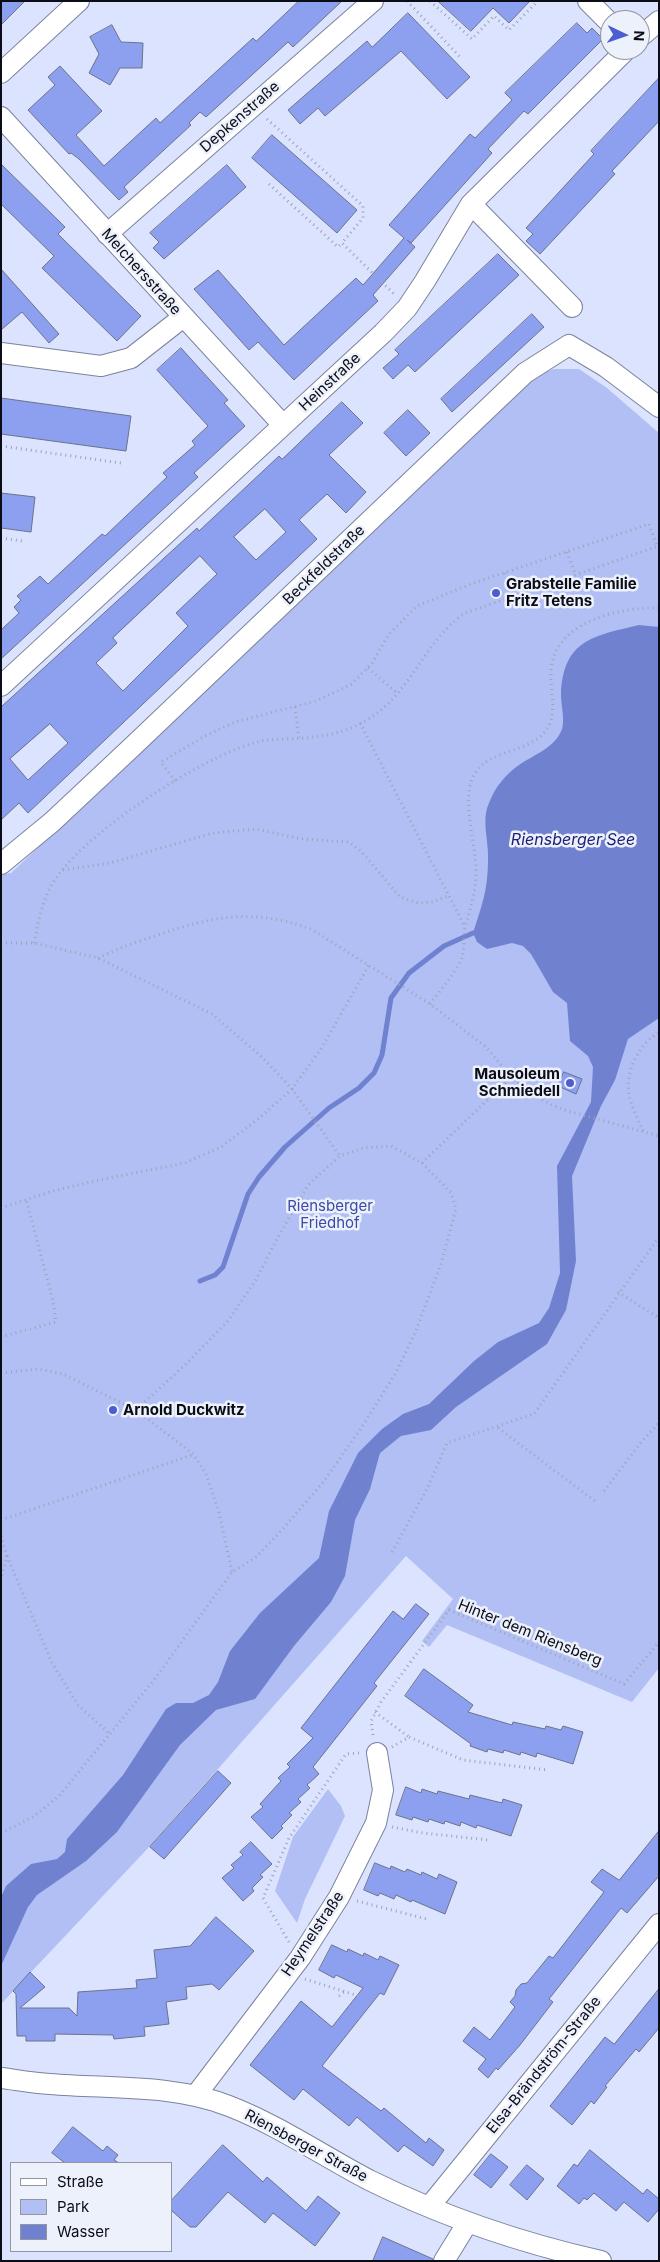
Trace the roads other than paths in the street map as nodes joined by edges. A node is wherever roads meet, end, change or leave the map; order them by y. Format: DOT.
graph roads {
  1 [pos="79,1"];
  2 [pos="373,1"];
  3 [pos="588,1"];
  4 [pos="600,13"];
  5 [pos="616,60"];
  6 [pos="1,73"];
  7 [pos="1,117"];
  8 [pos="471,204"];
  9 [pos="107,234"];
  10 [pos="572,307"];
  11 [pos="182,318"];
  12 [pos="1,354"];
  13 [pos="659,407"];
  14 [pos="283,425"];
  15 [pos="1,686"];
  16 [pos="1,864"];
  17 [pos="376,1753"];
  18 [pos="659,1924"];
  19 [pos="1,2078"];
  20 [pos="196,2095"];
  21 [pos="429,2206"];
  22 [pos="468,2222"];
  23 [pos="444,2261"];
  24 [pos="601,2261"];
  1 -- 6 [label="street"];
  2 -- 9 [label="street, Depkenstraße"];
  3 -- 4 [label="street"];
  5 -- 8 [label="street, Heinstraße"];
  7 -- 9 [label="street, Melchersstraße"];
  8 -- 10 [label="street"];
  8 -- 14 [label="street, Heinstraße"];
  9 -- 11 [label="street, Melchersstraße"];
  11 -- 12 [label="street"];
  11 -- 14 [label="street, Melchersstraße"];
  13 -- 16 [label="street, Beckfeldstraße"];
  14 -- 15 [label="street, Heinstraße"];
  17 -- 20 [label="street, Heymelstraße"];
  18 -- 21 [label="street, Elsa-Brändström-Straße"];
  19 -- 20 [label="street, Riensberger Straße"];
  20 -- 21 [label="street, Riensberger Straße"];
  21 -- 22 [label="street, Riensberger Straße"];
  22 -- 23 [label="street"];
  22 -- 24 [label="street, Riensberger Straße"];
}
